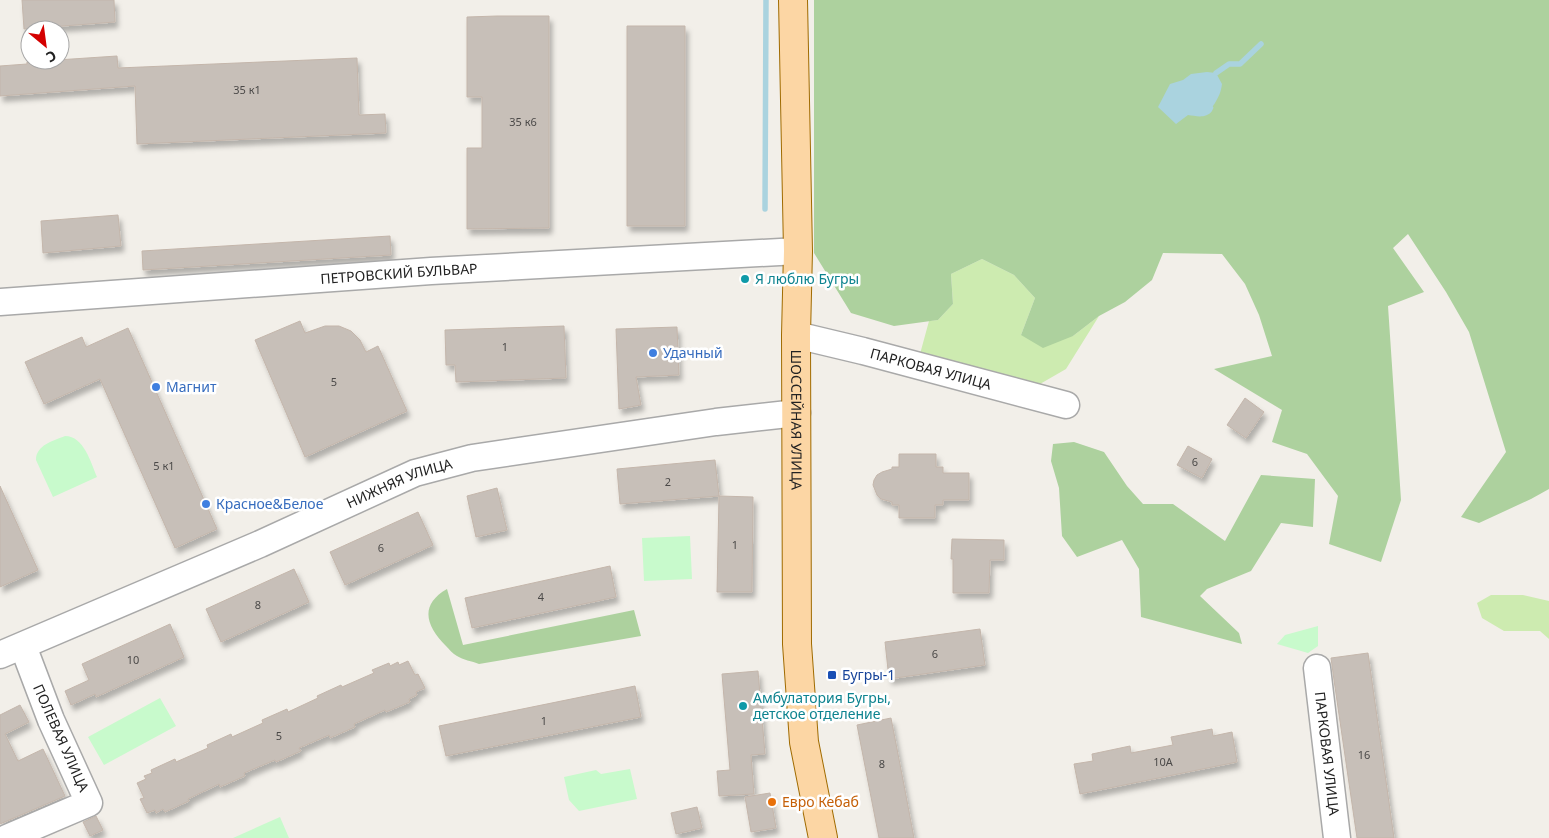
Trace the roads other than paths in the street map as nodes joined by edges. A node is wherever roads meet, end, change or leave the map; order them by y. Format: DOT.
graph roads {
  1 [pos="793,0"];
  2 [pos="798,251"];
  3 [pos="0,302"];
  4 [pos="796,336"];
  5 [pos="1066,405"];
  6 [pos="796,413"];
  7 [pos="11,651"];
  8 [pos="1317,668"];
  9 [pos="7,838"];
  10 [pos="823,838"];
  11 [pos="1337,838"];
  1 -- 2 [label="main road, ШОССЕЙНАЯ УЛИЦА"];
  2 -- 3 [label="street, ПЕТРОВСКИЙ БУЛЬВАР"];
  2 -- 4 [label="main road, ШОССЕЙНАЯ УЛИЦА"];
  4 -- 5 [label="street, ПАРКОВАЯ УЛИЦА"];
  4 -- 6 [label="main road, ШОССЕЙНАЯ УЛИЦА"];
  6 -- 7 [label="street, НИЖНЯЯ УЛИЦА"];
  6 -- 10 [label="main road, ШОССЕЙНАЯ УЛИЦА"];
  7 -- 9 [label="street, ПОЛЕВАЯ УЛИЦА"];
  8 -- 11 [label="street, ПАРКОВАЯ УЛИЦА"];
}
